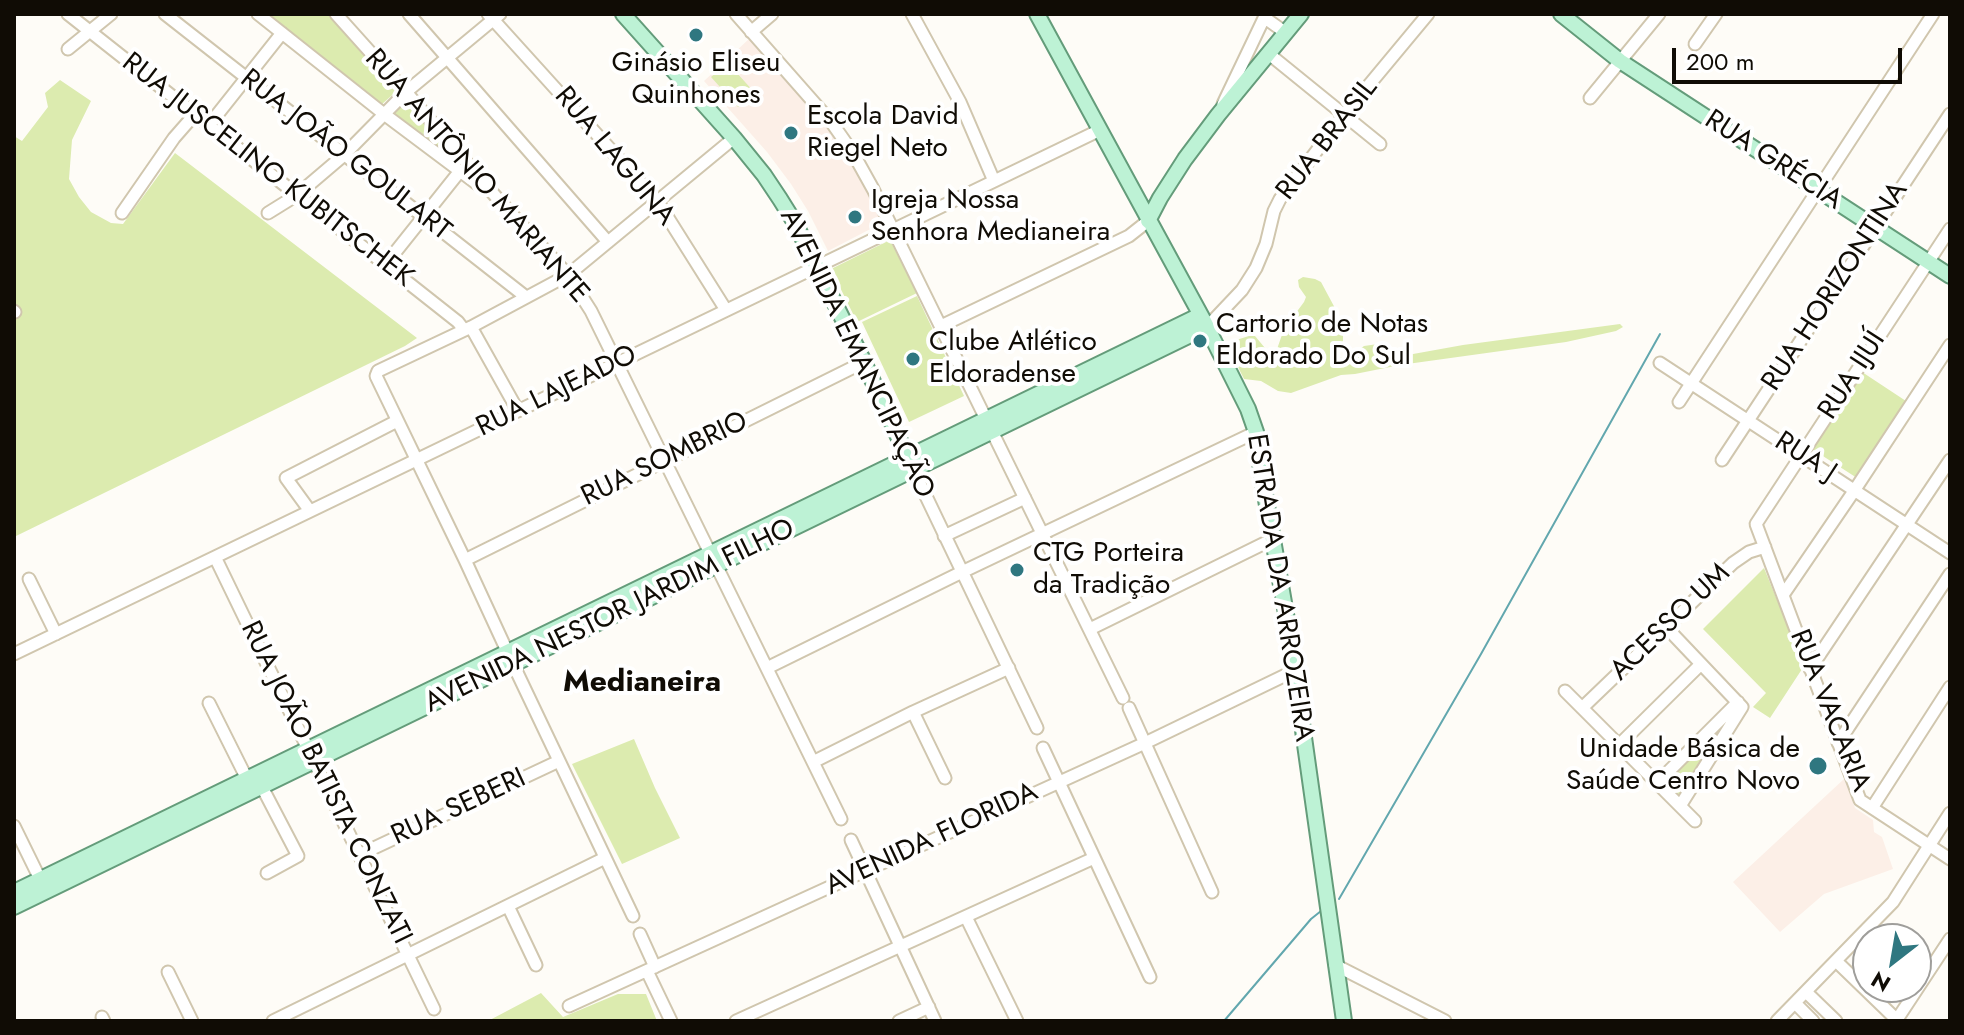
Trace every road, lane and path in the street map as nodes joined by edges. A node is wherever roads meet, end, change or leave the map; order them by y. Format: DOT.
graph roads {
  1 [pos="68,14"];
  2 [pos="111,14"];
  3 [pos="165,14"];
  4 [pos="258,14"];
  5 [pos="336,14"];
  6 [pos="409,14"];
  7 [pos="623,14"];
  8 [pos="736,14"];
  9 [pos="772,14"];
  10 [pos="912,14"];
  11 [pos="1037,14"];
  12 [pos="1301,14"];
  13 [pos="1428,14"];
  14 [pos="1561,14"];
  15 [pos="1659,14"];
  16 [pos="1716,14"];
  17 [pos="1933,14"];
  18 [pos="494,16"];
  19 [pos="1266,16"];
  20 [pos="89,31"];
  21 [pos="751,32"];
  22 [pos="282,33"];
  23 [pos="1286,33"];
  24 [pos="1695,44"];
  25 [pos="68,49"];
  26 [pos="1269,54"];
  27 [pos="448,58"];
  28 [pos="1620,61"];
  29 [pos="246,78"];
  30 [pos="406,92"];
  31 [pos="1590,98"];
  32 [pos="195,114"];
  33 [pos="384,114"];
  34 [pos="1950,114"];
  35 [pos="1218,115"];
  36 [pos="1344,115"];
  37 [pos="209,125"];
  38 [pos="1100,130"];
  39 [pos="734,138"];
  40 [pos="1380,144"];
  41 [pos="344,155"];
  42 [pos="460,171"];
  43 [pos="994,181"];
  44 [pos="1817,189"];
  45 [pos="297,195"];
  46 [pos="497,198"];
  47 [pos="658,202"];
  48 [pos="122,213"];
  49 [pos="268,213"];
  50 [pos="423,218"];
  51 [pos="1148,221"];
  52 [pos="1875,227"];
  53 [pos="1950,229"];
  54 [pos="892,230"];
  55 [pos="608,242"];
  56 [pos="1928,262"];
  57 [pos="385,265"];
  58 [pos="816,266"];
  59 [pos="568,275"];
  60 [pos="1950,276"];
  61 [pos="526,297"];
  62 [pos="726,310"];
  63 [pos="1203,321"];
  64 [pos="941,326"];
  65 [pos="468,329"];
  66 [pos="1950,345"];
  67 [pos="864,362"];
  68 [pos="617,363"];
  69 [pos="1660,363"];
  70 [pos="1692,384"];
  71 [pos="1679,402"];
  72 [pos="518,411"];
  73 [pos="397,421"];
  74 [pos="1748,421"];
  75 [pos="989,425"];
  76 [pos="1256,432"];
  77 [pos="1801,456"];
  78 [pos="416,460"];
  79 [pos="664,460"];
  80 [pos="1722,460"];
  81 [pos="1950,460"];
  82 [pos="910,463"];
  83 [pos="1854,491"];
  84 [pos="1025,498"];
  85 [pos="310,511"];
  86 [pos="1756,524"];
  87 [pos="1907,525"];
  88 [pos="1042,533"];
  89 [pos="944,536"];
  90 [pos="1273,539"];
  91 [pos="1765,547"];
  92 [pos="1950,553"];
  93 [pos="215,557"];
  94 [pos="713,559"];
  95 [pos="465,560"];
  96 [pos="962,572"];
  97 [pos="1950,574"];
  98 [pos="29,579"];
  99 [pos="1783,595"];
  100 [pos="1666,627"];
  101 [pos="1090,629"];
  102 [pos="56,634"];
  103 [pos="14,654"];
  104 [pos="510,658"];
  105 [pos="1701,664"];
  106 [pos="767,668"];
  107 [pos="1009,668"];
  108 [pos="1810,669"];
  109 [pos="1294,671"];
  110 [pos="1950,687"];
  111 [pos="1565,691"];
  112 [pos="209,703"];
  113 [pos="1740,705"];
  114 [pos="1582,708"];
  115 [pos="913,712"];
  116 [pos="1037,728"];
  117 [pos="1145,743"];
  118 [pos="1838,743"];
  119 [pos="1619,745"];
  120 [pos="1043,748"];
  121 [pos="311,755"];
  122 [pos="559,761"];
  123 [pos="813,762"];
  124 [pos="945,778"];
  125 [pos="247,779"];
  126 [pos="1058,782"];
  127 [pos="1657,783"];
  128 [pos="262,787"];
  129 [pos="211,804"];
  130 [pos="1680,806"];
  131 [pos="1872,808"];
  132 [pos="1950,813"];
  133 [pos="841,819"];
  134 [pos="1695,821"];
  135 [pos="14,826"];
  136 [pos="851,840"];
  137 [pos="1929,845"];
  138 [pos="359,855"];
  139 [pos="605,858"];
  140 [pos="1094,858"];
  141 [pos="1950,859"];
  142 [pos="80,867"];
  143 [pos="865,872"];
  144 [pos="267,873"];
  145 [pos="40,879"];
  146 [pos="1212,892"];
  147 [pos="15,901"];
  148 [pos="508,906"];
  149 [pos="633,916"];
  150 [pos="966,917"];
  151 [pos="1879,923"];
  152 [pos="640,934"];
  153 [pos="1950,939"];
  154 [pos="900,947"];
  155 [pos="1852,949"];
  156 [pos="408,955"];
  157 [pos="1836,961"];
  158 [pos="1932,963"];
  159 [pos="536,965"];
  160 [pos="1335,965"];
  161 [pos="651,969"];
  162 [pos="168,972"];
  163 [pos="1150,977"];
  164 [pos="1806,992"];
  165 [pos="1795,1003"];
  166 [pos="1907,1003"];
  167 [pos="569,1006"];
  168 [pos="929,1007"];
  169 [pos="434,1009"];
  170 [pos="192,1021"];
  171 [pos="273,1021"];
  172 [pos="671,1021"];
  173 [pos="736,1021"];
  174 [pos="899,1021"];
  175 [pos="935,1021"];
  176 [pos="1017,1021"];
  177 [pos="1344,1021"];
  178 [pos="1445,1021"];
  179 [pos="1777,1021"];
  180 [pos="1813,1021"];
  181 [pos="1836,1021"];
  182 [pos="1897,1021"];
  1 -- 20 [label="street, RUA JUSCELINO KUBITSCHEK"];
  2 -- 20 [label="street"];
  3 -- 29 [label="street, RUA JOÃO GOULART"];
  4 -- 22 [label="street"];
  5 -- 30 [label="street, RUA ANTÔNIO MARIANTE"];
  6 -- 27 [label="street"];
  7 -- 39 [label="main road, AVENIDA EMANCIPAÇÃO"];
  8 -- 21 [label="street"];
  9 -- 21 [label="street"];
  10 -- 43 [label="street"];
  11 -- 38 [label="main road, ESTRADA DA ARROZEIRA"];
  12 -- 23 [label="main road"];
  13 -- 36 [label="street, RUA BRASIL"];
  14 -- 28 [label="main road, RUA GRÉCIA"];
  15 -- 28 [label="street"];
  16 -- 24 [label="street"];
  17 -- 44 [label="street"];
  18 -- 27 [label="street"];
  18 -- 47 [label="street, RUA LAGUNA"];
  19 -- 23 [label="street"];
  19 -- 35 [label="street"];
  20 -- 25 [label="street"];
  20 -- 32 [label="street, RUA JUSCELINO KUBITSCHEK"];
  21 -- 54 [label="street"];
  22 -- 29 [label="street"];
  22 -- 33 [label="street"];
  23 -- 26 [label="main road"];
  26 -- 35 [label="main road"];
  26 -- 36 [label="street"];
  27 -- 30 [label="street"];
  27 -- 55 [label="street"];
  28 -- 31 [label="street"];
  28 -- 44 [label="main road, RUA GRÉCIA"];
  29 -- 37 [label="street"];
  29 -- 41 [label="street, RUA JOÃO GOULART"];
  30 -- 33 [label="street"];
  30 -- 46 [label="street, RUA ANTÔNIO MARIANTE"];
  32 -- 37 [label="street, RUA JUSCELINO KUBITSCHEK"];
  32 -- 48 [label="street"];
  33 -- 41 [label="street"];
  33 -- 42 [label="street"];
  34 -- 52 [label="street, RUA HORIZONTINA"];
  35 -- 51 [label="main road"];
  36 -- 40 [label="street"];
  36 -- 63 [label="street, RUA BRASIL"];
  37 -- 45 [label="street, RUA JUSCELINO KUBITSCHEK"];
  38 -- 43 [label="street, RUA LAJEADO"];
  38 -- 51 [label="main road, ESTRADA DA ARROZEIRA"];
  39 -- 47 [label="street"];
  39 -- 58 [label="main road, AVENIDA EMANCIPAÇÃO"];
  41 -- 45 [label="street"];
  41 -- 50 [label="street, RUA JOÃO GOULART"];
  42 -- 46 [label="street"];
  42 -- 50 [label="street"];
  43 -- 54 [label="street, RUA LAJEADO"];
  44 -- 52 [label="main road, RUA GRÉCIA"];
  44 -- 70 [label="street"];
  45 -- 49 [label="street"];
  45 -- 57 [label="street, RUA JUSCELINO KUBITSCHEK"];
  46 -- 59 [label="street, RUA ANTÔNIO MARIANTE"];
  47 -- 55 [label="street"];
  47 -- 62 [label="street, RUA LAGUNA"];
  50 -- 57 [label="street"];
  50 -- 61 [label="street, RUA JOÃO GOULART"];
  51 -- 63 [label="main road, ESTRADA DA ARROZEIRA"];
  51 -- 64 [label="street"];
  52 -- 56 [label="main road, RUA GRÉCIA"];
  52 -- 74 [label="street, RUA HORIZONTINA"];
  53 -- 56 [label="street, RUA IJUÍ"];
  54 -- 58 [label="street, RUA LAJEADO"];
  54 -- 64 [label="street"];
  55 -- 59 [label="street"];
  56 -- 60 [label="main road, RUA GRÉCIA"];
  56 -- 77 [label="street, RUA IJUÍ"];
  57 -- 65 [label="street, RUA JUSCELINO KUBITSCHEK"];
  58 -- 62 [label="street, RUA LAJEADO"];
  58 -- 67 [label="main road, AVENIDA EMANCIPAÇÃO"];
  59 -- 61 [label="street"];
  59 -- 68 [label="street, RUA ANTÔNIO MARIANTE"];
  61 -- 65 [label="street"];
  62 -- 68 [label="street, RUA LAJEADO"];
  63 -- 75 [label="main road, AVENIDA NESTOR JARDIM FILHO"];
  63 -- 76 [label="main road, ESTRADA DA ARROZEIRA"];
  64 -- 75 [label="street"];
  65 -- 72 [label="street, RUA JUSCELINO KUBITSCHEK"];
  65 -- 73 [label="street"];
  66 -- 83 [label="street"];
  67 -- 79 [label="street, RUA SOMBRIO"];
  67 -- 82 [label="main road, AVENIDA EMANCIPAÇÃO"];
  68 -- 72 [label="street, RUA LAJEADO"];
  68 -- 79 [label="street, RUA ANTÔNIO MARIANTE"];
  69 -- 70 [label="street, RUA J"];
  70 -- 71 [label="street"];
  70 -- 74 [label="street, RUA J"];
  72 -- 78 [label="street, RUA LAJEADO"];
  73 -- 78 [label="street"];
  73 -- 85 [label="street"];
  74 -- 77 [label="street, RUA J"];
  74 -- 80 [label="street, RUA HORIZONTINA"];
  75 -- 82 [label="main road, AVENIDA NESTOR JARDIM FILHO"];
  75 -- 84 [label="street"];
  76 -- 88 [label="street"];
  76 -- 90 [label="main road, ESTRADA DA ARROZEIRA"];
  77 -- 83 [label="street, RUA J"];
  77 -- 86 [label="street, RUA IJUÍ"];
  78 -- 85 [label="street, RUA LAJEADO"];
  78 -- 95 [label="street"];
  79 -- 94 [label="street, RUA ANTÔNIO MARIANTE"];
  79 -- 95 [label="street, RUA SOMBRIO"];
  81 -- 87 [label="street"];
  82 -- 89 [label="street, AVENIDA EMANCIPAÇÃO"];
  82 -- 94 [label="main road, AVENIDA NESTOR JARDIM FILHO"];
  83 -- 87 [label="street, RUA J"];
  83 -- 99 [label="street"];
  84 -- 88 [label="street"];
  84 -- 89 [label="street"];
  85 -- 93 [label="street, RUA LAJEADO"];
  86 -- 91 [label="street, RUA VACARIA"];
  87 -- 92 [label="street, RUA J"];
  87 -- 108 [label="street"];
  88 -- 96 [label="street"];
  88 -- 101 [label="street"];
  89 -- 96 [label="street, AVENIDA EMANCIPAÇÃO"];
  90 -- 101 [label="street"];
  90 -- 109 [label="main road, ESTRADA DA ARROZEIRA"];
  91 -- 99 [label="street, RUA VACARIA"];
  91 -- 100 [label="street, ACESSO UM"];
  93 -- 102 [label="street, RUA LAJEADO"];
  93 -- 121 [label="street, RUA JOÃO BATISTA CONZATI"];
  94 -- 104 [label="main road, AVENIDA NESTOR JARDIM FILHO"];
  94 -- 106 [label="street, RUA ANTÔNIO MARIANTE"];
  95 -- 104 [label="street"];
  96 -- 106 [label="street"];
  96 -- 107 [label="street, AVENIDA EMANCIPAÇÃO"];
  97 -- 118 [label="street"];
  98 -- 102 [label="street"];
  99 -- 108 [label="street, RUA VACARIA"];
  100 -- 105 [label="street"];
  100 -- 114 [label="street, ACESSO UM"];
  101 -- 117 [label="street"];
  102 -- 103 [label="street, RUA LAJEADO"];
  104 -- 121 [label="main road, AVENIDA NESTOR JARDIM FILHO"];
  104 -- 122 [label="street"];
  105 -- 113 [label="street"];
  105 -- 119 [label="street"];
  106 -- 123 [label="street, RUA ANTÔNIO MARIANTE"];
  107 -- 115 [label="street"];
  107 -- 116 [label="street, AVENIDA EMANCIPAÇÃO"];
  108 -- 118 [label="street, RUA VACARIA"];
  109 -- 117 [label="street, AVENIDA FLORIDA"];
  109 -- 160 [label="main road, ESTRADA DA ARROZEIRA"];
  110 -- 131 [label="street"];
  111 -- 114 [label="street"];
  112 -- 125 [label="street"];
  113 -- 127 [label="street"];
  113 -- 130 [label="street"];
  114 -- 119 [label="street"];
  115 -- 123 [label="street"];
  115 -- 124 [label="street"];
  117 -- 126 [label="street, AVENIDA FLORIDA"];
  117 -- 146 [label="street"];
  118 -- 131 [label="street, RUA VACARIA"];
  119 -- 127 [label="street"];
  120 -- 126 [label="street"];
  121 -- 125 [label="main road, AVENIDA NESTOR JARDIM FILHO"];
  121 -- 128 [label="main road, AVENIDA NESTOR JARDIM FILHO"];
  121 -- 138 [label="street, RUA JOÃO BATISTA CONZATI"];
  122 -- 138 [label="street, RUA SEBERI"];
  122 -- 139 [label="street"];
  123 -- 133 [label="street, RUA ANTÔNIO MARIANTE"];
  125 -- 129 [label="main road, AVENIDA NESTOR JARDIM FILHO"];
  126 -- 140 [label="street"];
  126 -- 143 [label="street, AVENIDA FLORIDA"];
  127 -- 130 [label="street"];
  128 -- 129 [label="main road, AVENIDA NESTOR JARDIM FILHO"];
  128 -- 144 [label="street"];
  129 -- 142 [label="main road, AVENIDA NESTOR JARDIM FILHO"];
  130 -- 134 [label="street"];
  131 -- 137 [label="street, RUA VACARIA"];
  132 -- 137 [label="street"];
  135 -- 145 [label="street"];
  136 -- 143 [label="street"];
  137 -- 141 [label="street, RUA VACARIA"];
  137 -- 151 [label="street"];
  138 -- 156 [label="street, RUA JOÃO BATISTA CONZATI"];
  139 -- 148 [label="street"];
  139 -- 149 [label="street"];
  140 -- 150 [label="street"];
  140 -- 163 [label="street"];
  142 -- 145 [label="main road, AVENIDA NESTOR JARDIM FILHO"];
  142 -- 147 [label="main road, AVENIDA NESTOR JARDIM FILHO"];
  143 -- 154 [label="street"];
  143 -- 161 [label="street, AVENIDA FLORIDA"];
  145 -- 147 [label="main road, AVENIDA NESTOR JARDIM FILHO"];
  148 -- 156 [label="street"];
  148 -- 159 [label="street"];
  150 -- 154 [label="street"];
  150 -- 176 [label="street"];
  152 -- 161 [label="street"];
  153 -- 158 [label="street"];
  154 -- 168 [label="street"];
  154 -- 173 [label="street"];
  155 -- 157 [label="street"];
  156 -- 169 [label="street, RUA JOÃO BATISTA CONZATI"];
  156 -- 171 [label="street"];
  157 -- 164 [label="street"];
  157 -- 182 [label="street"];
  160 -- 177 [label="main road, ESTRADA DA ARROZEIRA"];
  160 -- 178 [label="street"];
  161 -- 167 [label="street, AVENIDA FLORIDA"];
  161 -- 172 [label="street"];
  162 -- 170 [label="street"];
  164 -- 165 [label="street"];
  164 -- 181 [label="street"];
  165 -- 179 [label="street"];
  165 -- 180 [label="street"];
  166 -- 182 [label="street"];
  168 -- 174 [label="street"];
  168 -- 175 [label="street"];
}
